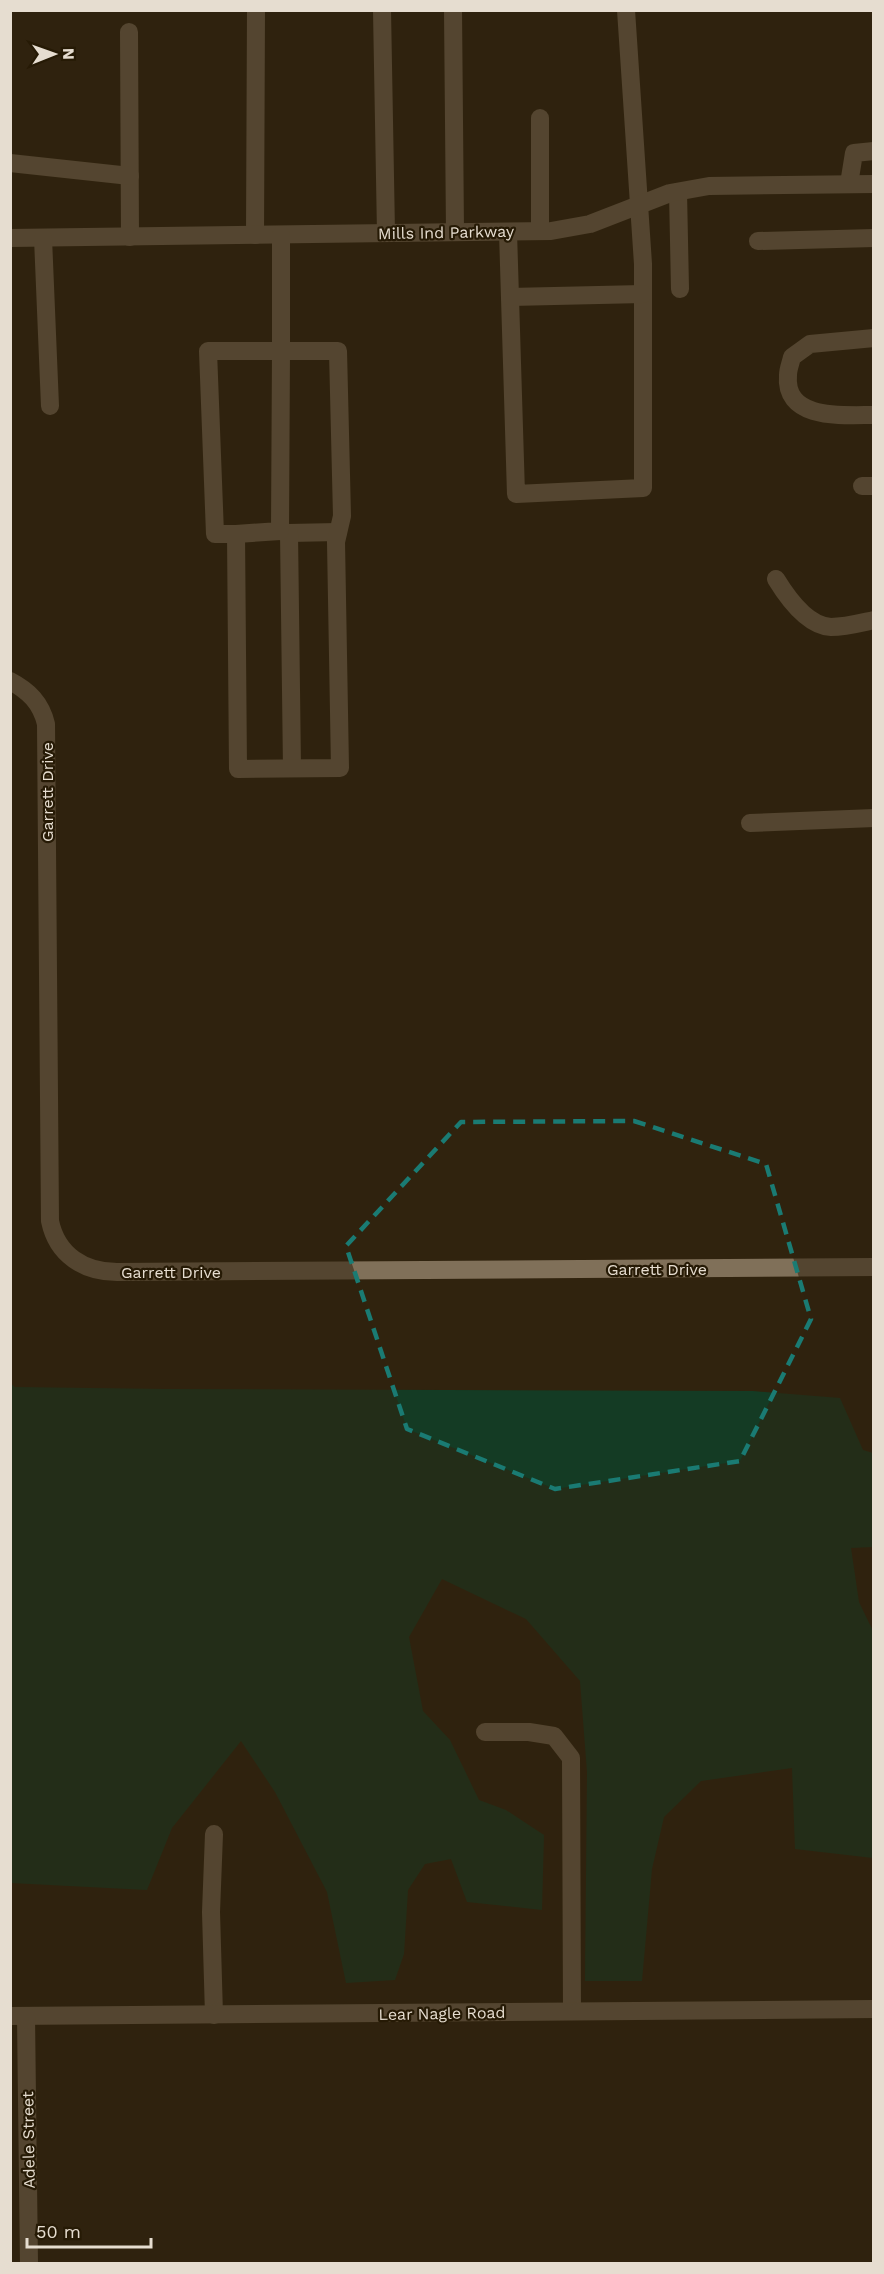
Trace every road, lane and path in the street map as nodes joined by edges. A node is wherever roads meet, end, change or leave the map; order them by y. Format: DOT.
graph roads {
  1 [pos="256,10"];
  2 [pos="382,10"];
  3 [pos="453,10"];
  4 [pos="626,10"];
  5 [pos="129,32"];
  6 [pos="540,118"];
  7 [pos="873,151"];
  8 [pos="10,163"];
  9 [pos="130,176"];
  10 [pos="849,184"];
  11 [pos="873,184"];
  12 [pos="678,192"];
  13 [pos="638,206"];
  14 [pos="540,231"];
  15 [pos="455,232"];
  16 [pos="508,232"];
  17 [pos="386,233"];
  18 [pos="255,235"];
  19 [pos="281,235"];
  20 [pos="130,237"];
  21 [pos="10,238"];
  22 [pos="43,238"];
  23 [pos="873,238"];
  24 [pos="758,241"];
  25 [pos="680,290"];
  26 [pos="643,294"];
  27 [pos="510,297"];
  28 [pos="873,338"];
  29 [pos="281,351"];
  30 [pos="50,406"];
  31 [pos="873,416"];
  32 [pos="284,532"];
  33 [pos="338,532"];
  34 [pos="236,534"];
  35 [pos="776,579"];
  36 [pos="873,620"];
  37 [pos="10,681"];
  38 [pos="292,768"];
  39 [pos="873,818"];
  40 [pos="750,823"];
  41 [pos="873,1267"];
  42 [pos="485,1732"];
  43 [pos="214,1834"];
  44 [pos="873,2009"];
  45 [pos="572,2011"];
  46 [pos="214,2015"];
  47 [pos="18,2016"];
  48 [pos="29,2264"];
  1 -- 18 [label="street"];
  2 -- 17 [label="street"];
  3 -- 15 [label="street"];
  4 -- 13 [label="street"];
  5 -- 9 [label="street"];
  6 -- 14 [label="street"];
  7 -- 10 [label="street"];
  8 -- 9 [label="street"];
  9 -- 20 [label="street"];
  10 -- 11 [label="street, Mills Ind Parkway"];
  10 -- 12 [label="street, Mills Ind Parkway"];
  12 -- 13 [label="street, Mills Ind Parkway"];
  12 -- 25 [label="street"];
  13 -- 14 [label="street, Mills Ind Parkway"];
  13 -- 26 [label="street"];
  14 -- 16 [label="street, Mills Ind Parkway"];
  15 -- 16 [label="street, Mills Ind Parkway"];
  15 -- 17 [label="street, Mills Ind Parkway"];
  16 -- 27 [label="street"];
  17 -- 19 [label="street, Mills Ind Parkway"];
  18 -- 19 [label="street, Mills Ind Parkway"];
  18 -- 20 [label="street, Mills Ind Parkway"];
  19 -- 29 [label="street"];
  20 -- 22 [label="street, Mills Ind Parkway"];
  21 -- 22 [label="street, Mills Ind Parkway"];
  22 -- 30 [label="street"];
  23 -- 24 [label="street"];
  26 -- 27 [label="street"];
  26 -- 27 [label="street"];
  28 -- 31 [label="street"];
  29 -- 32 [label="street"];
  29 -- 33 [label="street"];
  29 -- 34 [label="street"];
  32 -- 33 [label="street"];
  32 -- 34 [label="street"];
  32 -- 38 [label="street"];
  33 -- 38 [label="street"];
  34 -- 38 [label="street"];
  35 -- 36 [label="street"];
  37 -- 41 [label="street, Garrett Drive"];
  39 -- 40 [label="street"];
  42 -- 45 [label="street"];
  43 -- 46 [label="street"];
  44 -- 45 [label="street, Lear Nagle Road"];
  45 -- 46 [label="street, Lear Nagle Road"];
  46 -- 47 [label="street, Lear Nagle Road"];
  47 -- 48 [label="street, Adele Street"];
}
